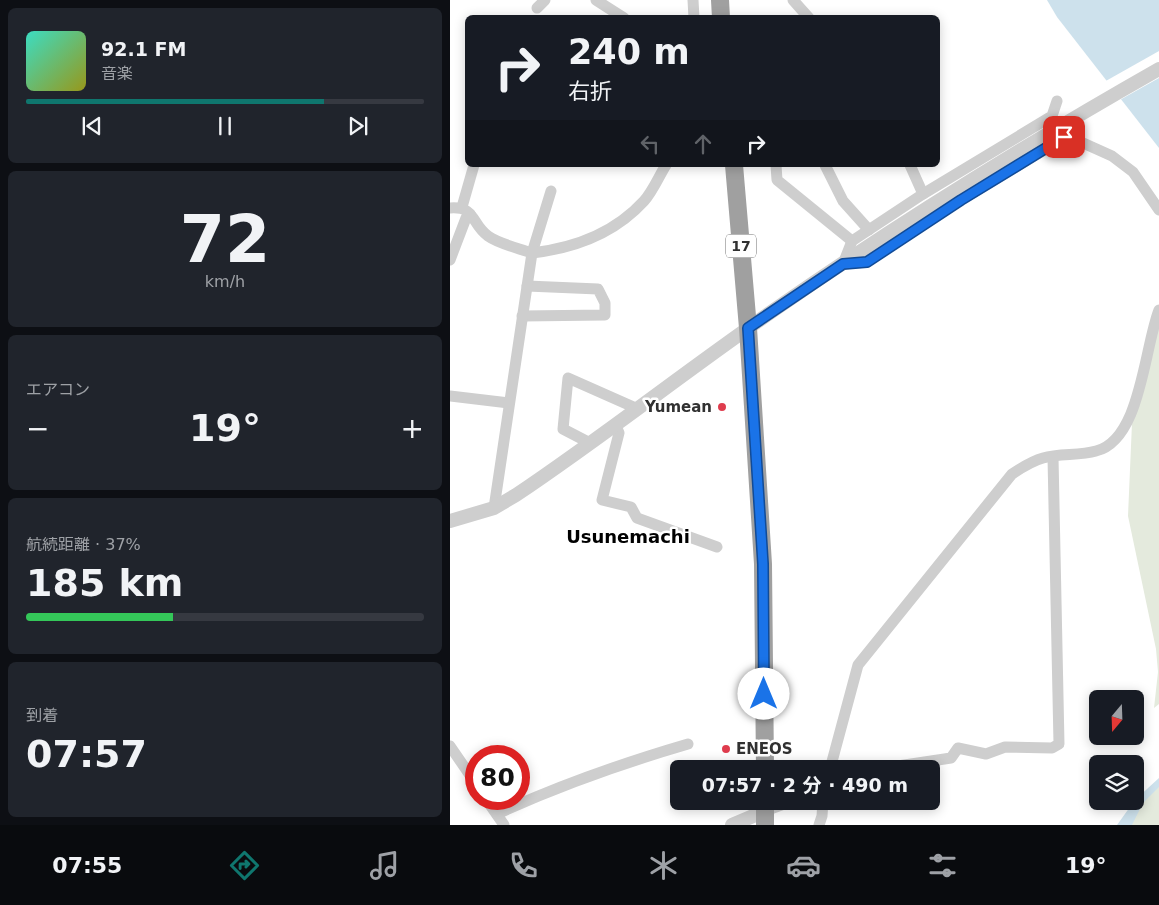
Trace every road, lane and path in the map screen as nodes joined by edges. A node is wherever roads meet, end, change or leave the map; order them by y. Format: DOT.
graph roads {
  1 [pos="596,0"];
  2 [pos="693,0"];
  3 [pos="720,0"];
  4 [pos="793,0"];
  5 [pos="619,15"];
  6 [pos="694,15"];
  7 [pos="721,15"];
  8 [pos="806,15"];
  9 [pos="1159,70"];
  10 [pos="1057,101"];
  11 [pos="474,167"];
  12 [pos="665,167"];
  13 [pos="734,167"];
  14 [pos="776,167"];
  15 [pos="826,167"];
  16 [pos="911,167"];
  17 [pos="551,191"];
  18 [pos="923,194"];
  19 [pos="450,208"];
  20 [pos="1159,210"];
  21 [pos="466,211"];
  22 [pos="869,230"];
  23 [pos="852,241"];
  24 [pos="532,253"];
  25 [pos="450,260"];
  26 [pos="843,264"];
  27 [pos="527,286"];
  28 [pos="1159,310"];
  29 [pos="522,316"];
  30 [pos="748,328"];
  31 [pos="450,396"];
  32 [pos="510,403"];
  33 [pos="638,409"];
  34 [pos="616,426"];
  35 [pos="590,443"];
  36 [pos="1053,457"];
  37 [pos="494,508"];
  38 [pos="450,521"];
  39 [pos="717,547"];
  40 [pos="688,744"];
  41 [pos="450,746"];
  42 [pos="765,760"];
  43 [pos="832,760"];
  44 [pos="938,760"];
  45 [pos="465,768"];
  46 [pos="494,810"];
  47 [pos="822,810"];
  48 [pos="765,812"];
  49 [pos="497,814"];
  50 [pos="504,825"];
  51 [pos="732,825"];
  52 [pos="819,825"];
  1 -- 5 [label="street"];
  2 -- 6 [label="street"];
  3 -- 7 [label="highway"];
  4 -- 8 [label="street"];
  9 -- 26 [label="street"];
  10 -- 18 [label="street"];
  11 -- 21 [label="street"];
  12 -- 24 [label="street"];
  13 -- 30 [label="highway, 17"];
  14 -- 23 [label="street"];
  15 -- 22 [label="street"];
  16 -- 18 [label="street"];
  17 -- 24 [label="street"];
  18 -- 22 [label="street"];
  19 -- 21 [label="street"];
  20 -- 26 [label="street"];
  21 -- 24 [label="street"];
  21 -- 25 [label="street"];
  22 -- 23 [label="street"];
  23 -- 26 [label="street"];
  24 -- 27 [label="street"];
  26 -- 30 [label="street"];
  27 -- 29 [label="street"];
  27 -- 29 [label="street"];
  28 -- 36 [label="street"];
  29 -- 32 [label="street"];
  30 -- 33 [label="street"];
  30 -- 42 [label="highway, 17"];
  31 -- 32 [label="street"];
  32 -- 37 [label="street"];
  33 -- 34 [label="street"];
  33 -- 35 [label="street"];
  34 -- 35 [label="street"];
  34 -- 39 [label="street"];
  35 -- 37 [label="street"];
  36 -- 43 [label="street"];
  36 -- 44 [label="street"];
  37 -- 38 [label="street"];
  40 -- 49 [label="street"];
  41 -- 45 [label="street"];
  46 -- 49 [label="street"];
  47 -- 52 [label="street"];
  48 -- 51 [label="street"];
  49 -- 50 [label="street"];
}
